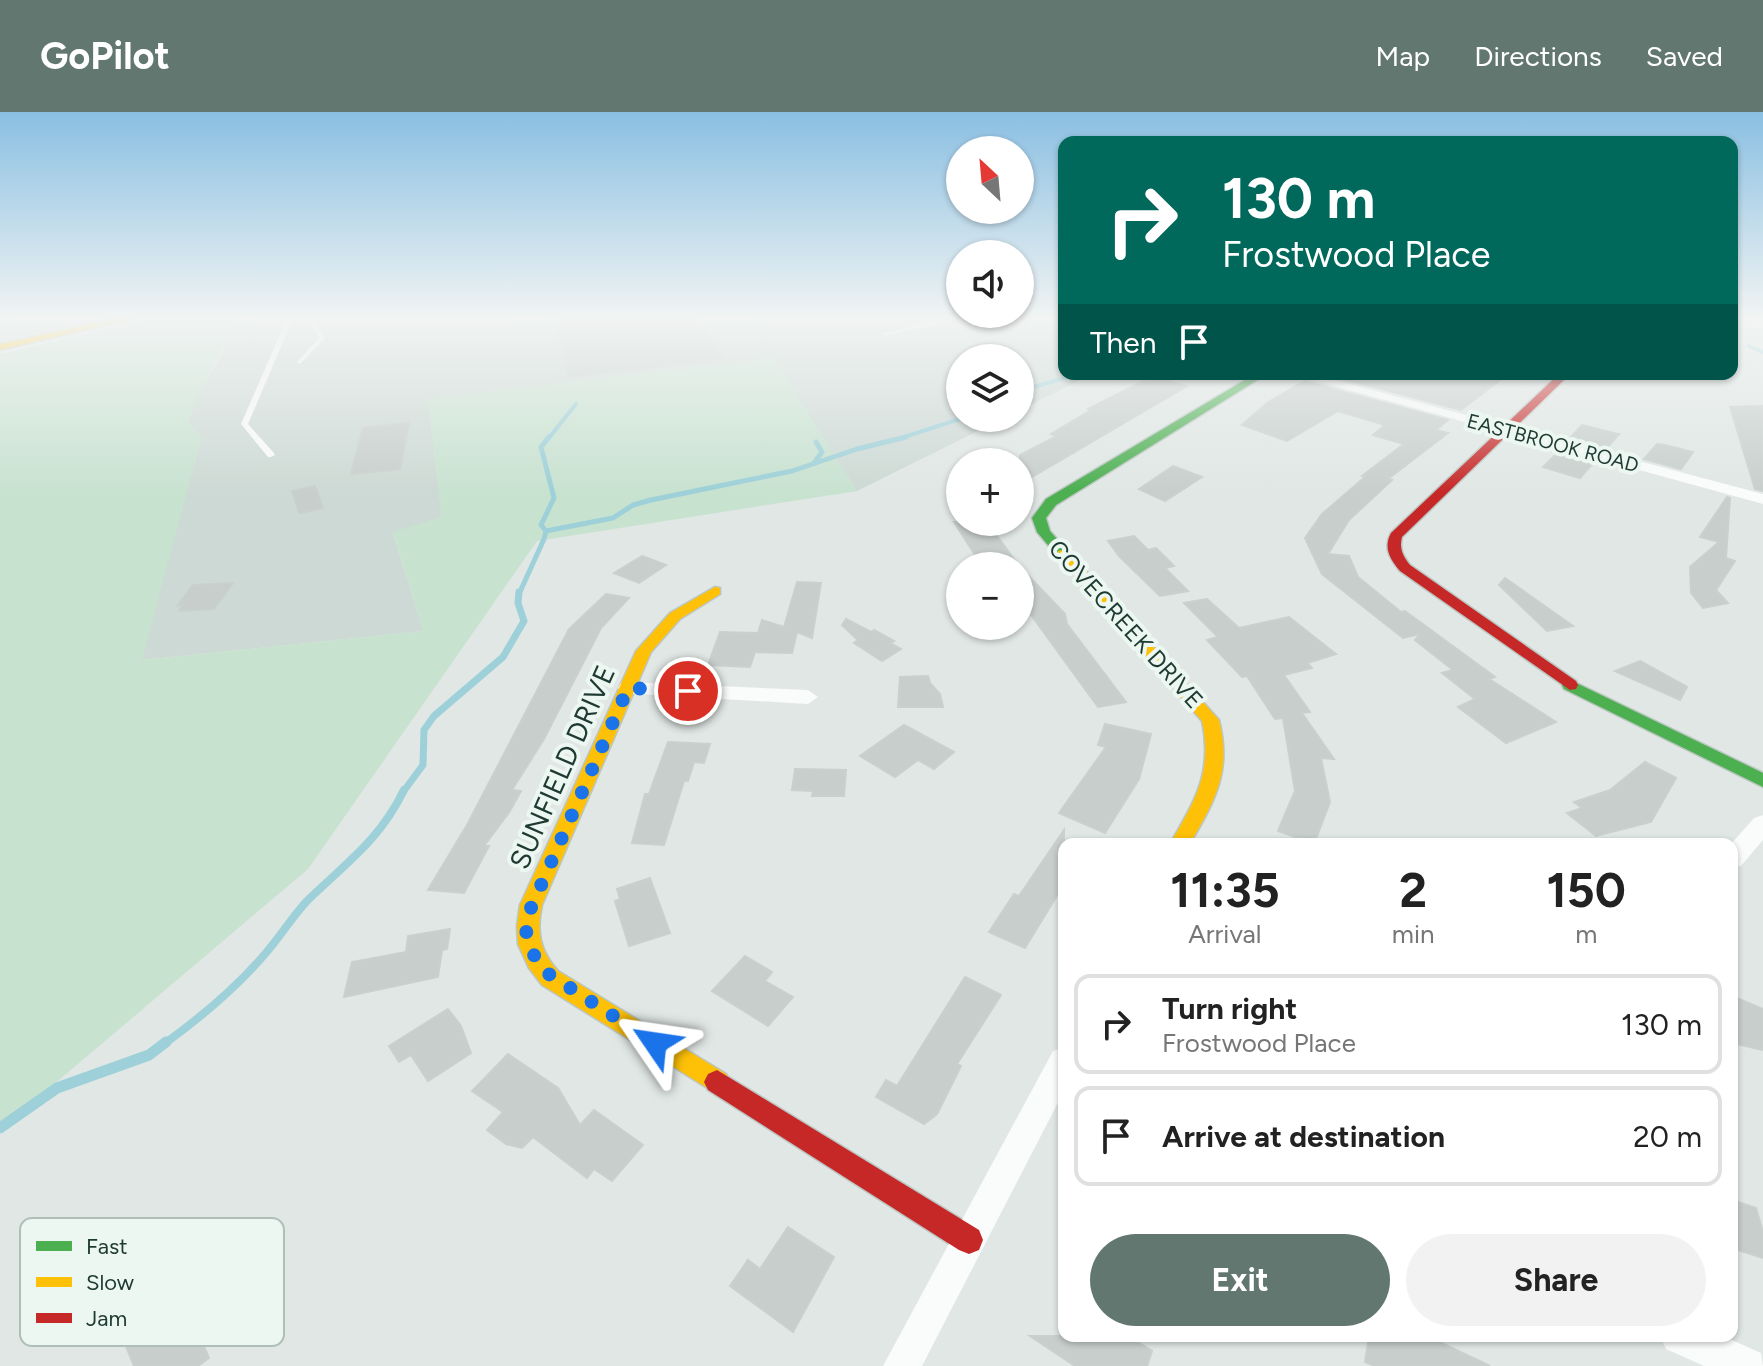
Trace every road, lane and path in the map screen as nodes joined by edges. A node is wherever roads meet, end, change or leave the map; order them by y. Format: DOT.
graph roads {
  1 [pos="266,375"];
  2 [pos="1252,380"];
  3 [pos="1319,380"];
  4 [pos="1559,380"];
  5 [pos="1508,431"];
  6 [pos="271,455"];
  7 [pos="1763,499"];
  8 [pos="715,591"];
  9 [pos="628,688"];
  10 [pos="808,697"];
  11 [pos="1763,781"];
  12 [pos="1763,824"];
  13 [pos="1183,838"];
  14 [pos="1738,852"];
  15 [pos="1058,1072"];
  16 [pos="969,1240"];
  17 [pos="1693,1342"];
  18 [pos="902,1366"];
  19 [pos="1748,1366"];
  1 -- 6 [label="lane"];
  2 -- 13 [label="street, COVECREEK DRIVE"];
  3 -- 5 [label="street, EASTBROOK ROAD"];
  4 -- 5 [label="street"];
  5 -- 7 [label="street, EASTBROOK ROAD"];
  5 -- 11 [label="street"];
  8 -- 9 [label="street, SUNFIELD DRIVE"];
  9 -- 10 [label="street"];
  9 -- 16 [label="street, SUNFIELD DRIVE"];
  12 -- 14 [label="street"];
  15 -- 16 [label="street"];
  16 -- 18 [label="street"];
  17 -- 19 [label="street"];
}
